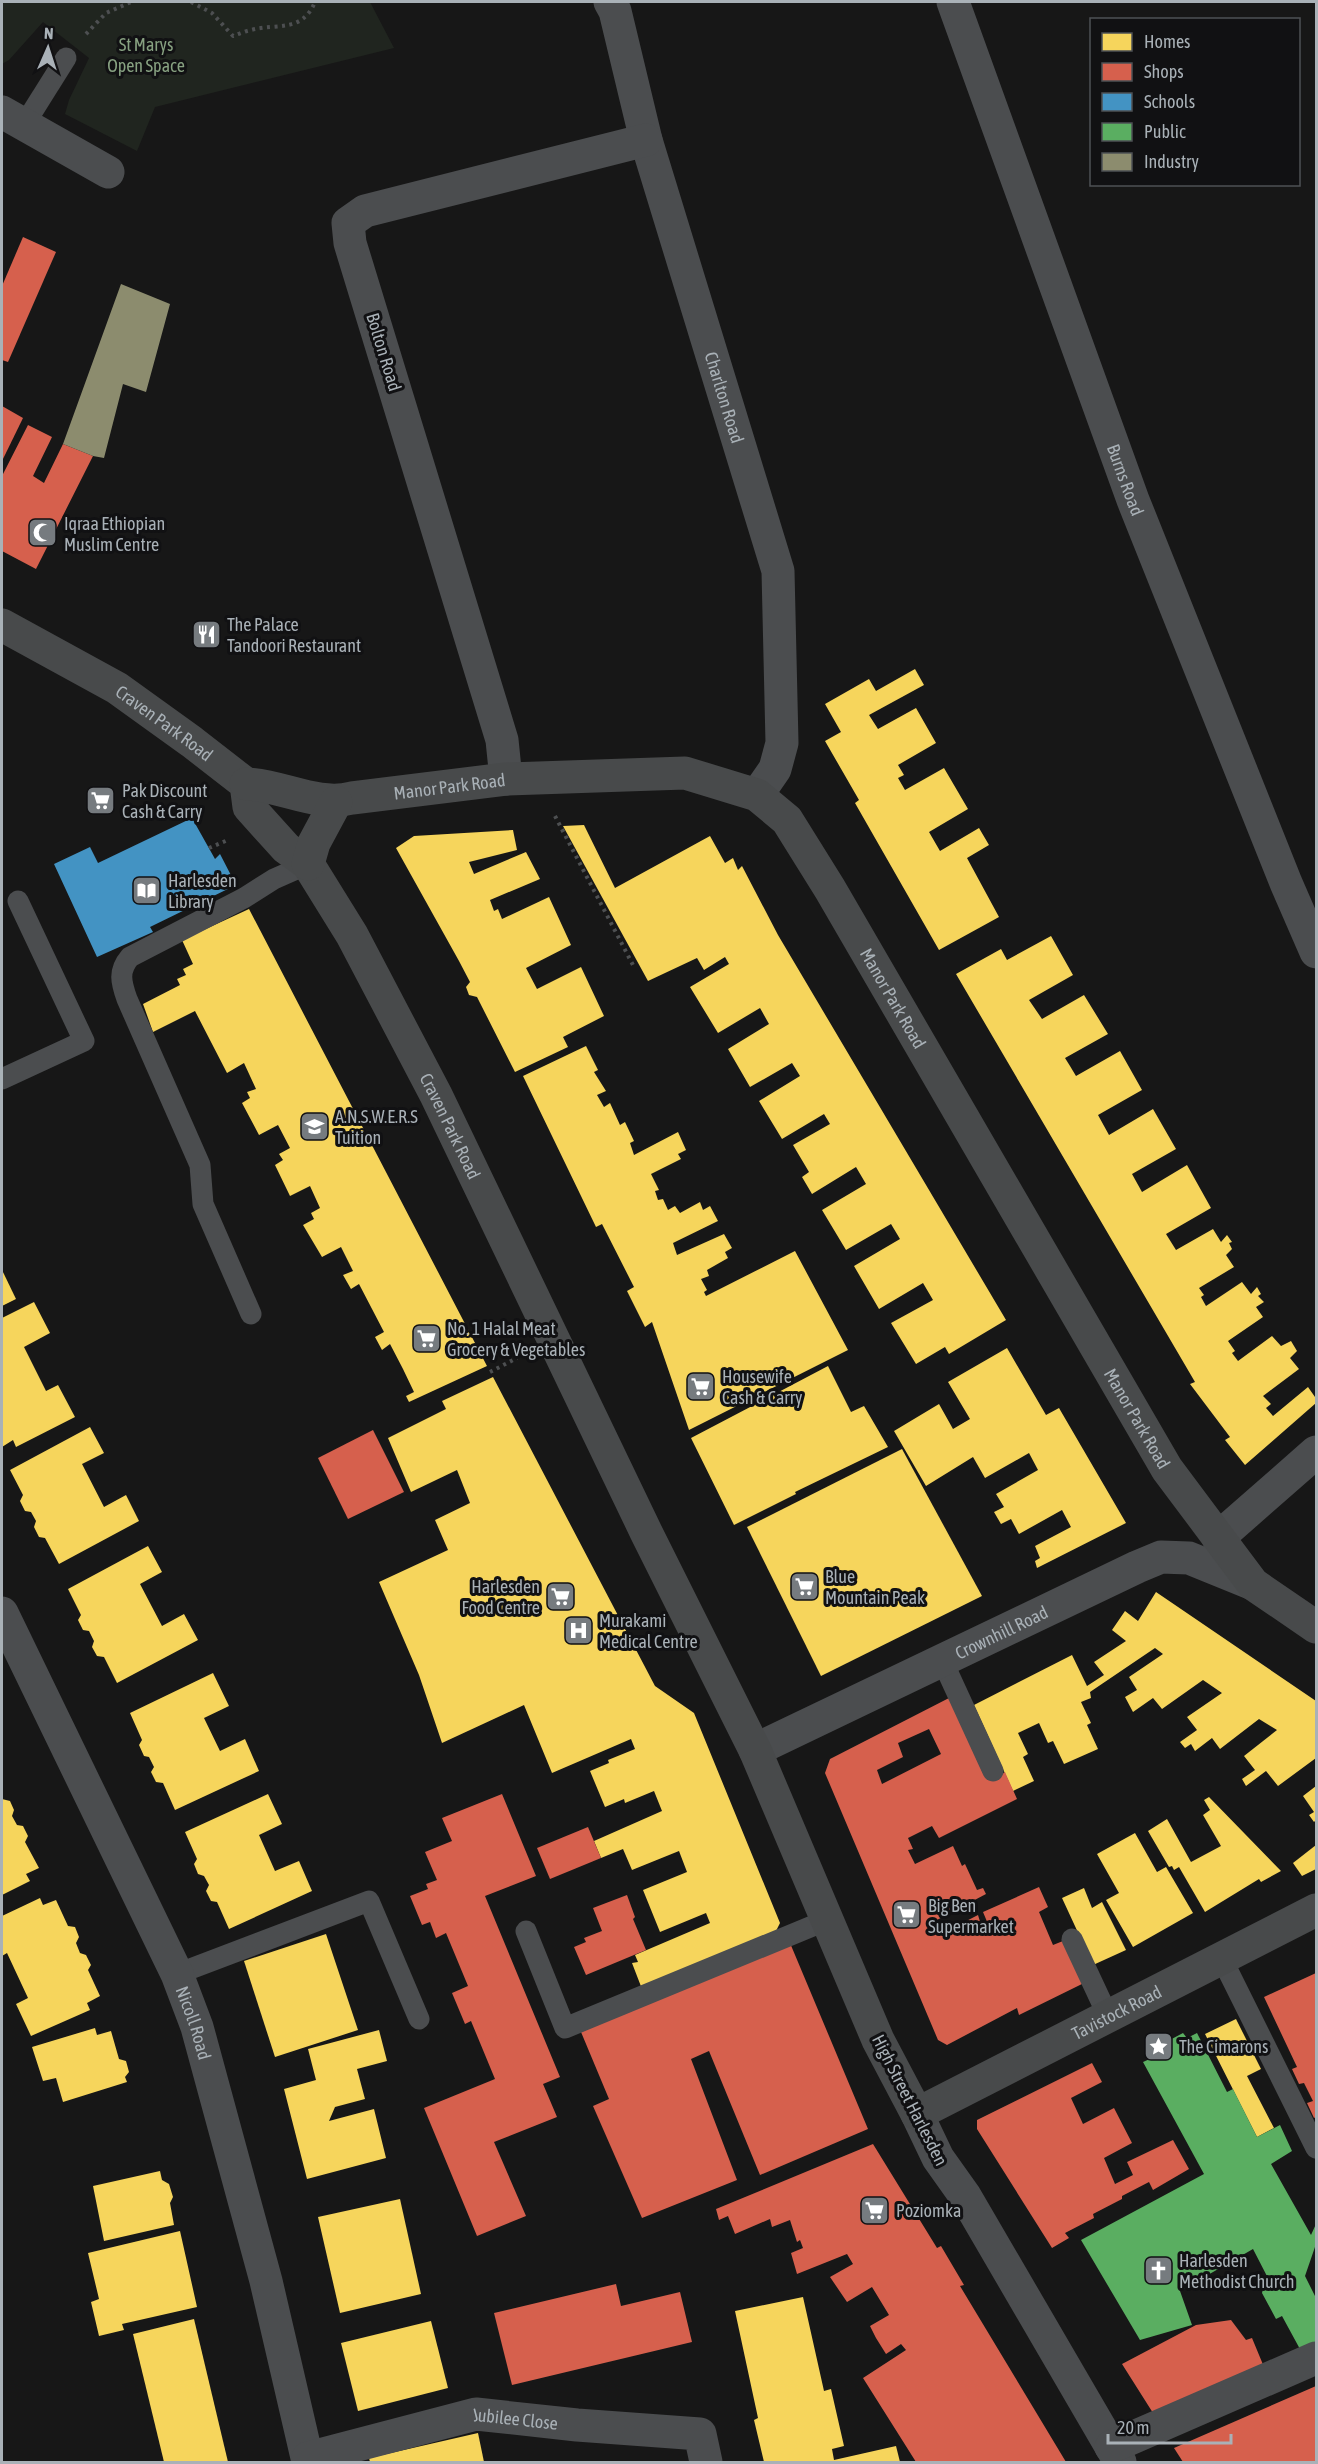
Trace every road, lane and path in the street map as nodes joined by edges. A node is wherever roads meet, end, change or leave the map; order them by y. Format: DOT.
graph roads {
  1 [pos="131,2"];
  2 [pos="191,2"];
  3 [pos="315,2"];
  4 [pos="610,2"];
  5 [pos="953,2"];
  6 [pos="83,38"];
  7 [pos="66,58"];
  8 [pos="13,119"];
  9 [pos="646,140"];
  10 [pos="108,172"];
  11 [pos="2,625"];
  12 [pos="506,779"];
  13 [pos="246,784"];
  14 [pos="757,795"];
  15 [pos="336,802"];
  16 [pos="555,816"];
  17 [pos="223,842"];
  18 [pos="209,848"];
  19 [pos="308,864"];
  20 [pos="18,901"];
  21 [pos="1317,952"];
  22 [pos="634,966"];
  23 [pos="2,1079"];
  24 [pos="251,1314"];
  25 [pos="517,1358"];
  26 [pos="490,1372"];
  27 [pos="1317,1452"];
  28 [pos="1218,1538"];
  29 [pos="1253,1584"];
  30 [pos="2,1613"];
  31 [pos="1317,1627"];
  32 [pos="942,1660"];
  33 [pos="756,1750"];
  34 [pos="993,1771"];
  35 [pos="1317,1910"];
  36 [pos="827,1920"];
  37 [pos="526,1931"];
  38 [pos="1072,1939"];
  39 [pos="1222,1959"];
  40 [pos="177,1974"];
  41 [pos="1108,2016"];
  42 [pos="419,2019"];
  43 [pos="917,2114"];
  44 [pos="1317,2148"];
  45 [pos="1317,2358"];
  46 [pos="1115,2455"];
  47 [pos="308,2460"];
  48 [pos="706,2463"];
  1 -- 6 [label="path"];
  2 -- 3 [label="path"];
  4 -- 9 [label="street, Charlton Road"];
  5 -- 21 [label="street, Burns Road"];
  7 -- 8 [label="lane"];
  8 -- 10 [label="street"];
  9 -- 12 [label="street, Bolton Road"];
  9 -- 14 [label="street, Charlton Road"];
  11 -- 13 [label="main road, Craven Park Road"];
  12 -- 14 [label="main road, Manor Park Road"];
  12 -- 15 [label="main road, Manor Park Road"];
  13 -- 15 [label="main road, Manor Park Road"];
  13 -- 19 [label="main road, Craven Park Road"];
  14 -- 28 [label="main road, Manor Park Road"];
  15 -- 19 [label="main road"];
  16 -- 22 [label="path"];
  17 -- 18 [label="path"];
  19 -- 24 [label="lane"];
  19 -- 33 [label="main road, Craven Park Road"];
  20 -- 23 [label="lane"];
  25 -- 26 [label="path"];
  27 -- 28 [label="street"];
  28 -- 29 [label="main road, Manor Park Road"];
  29 -- 31 [label="main road, Manor Park Road"];
  29 -- 32 [label="street, Crownhill Road"];
  30 -- 40 [label="street, Nicoll Road"];
  32 -- 33 [label="street, Crownhill Road"];
  32 -- 34 [label="lane"];
  33 -- 36 [label="main road, High Street Harlesden"];
  35 -- 39 [label="main road, Tavistock Road"];
  36 -- 37 [label="lane"];
  36 -- 43 [label="main road, High Street Harlesden"];
  38 -- 41 [label="lane"];
  39 -- 41 [label="main road, Tavistock Road"];
  39 -- 44 [label="lane"];
  40 -- 42 [label="lane"];
  40 -- 47 [label="street, Nicoll Road"];
  41 -- 43 [label="main road, Tavistock Road"];
  43 -- 46 [label="street, High Street Harlesden"];
  45 -- 46 [label="street"];
  47 -- 48 [label="street, Jubilee Close"];
}
